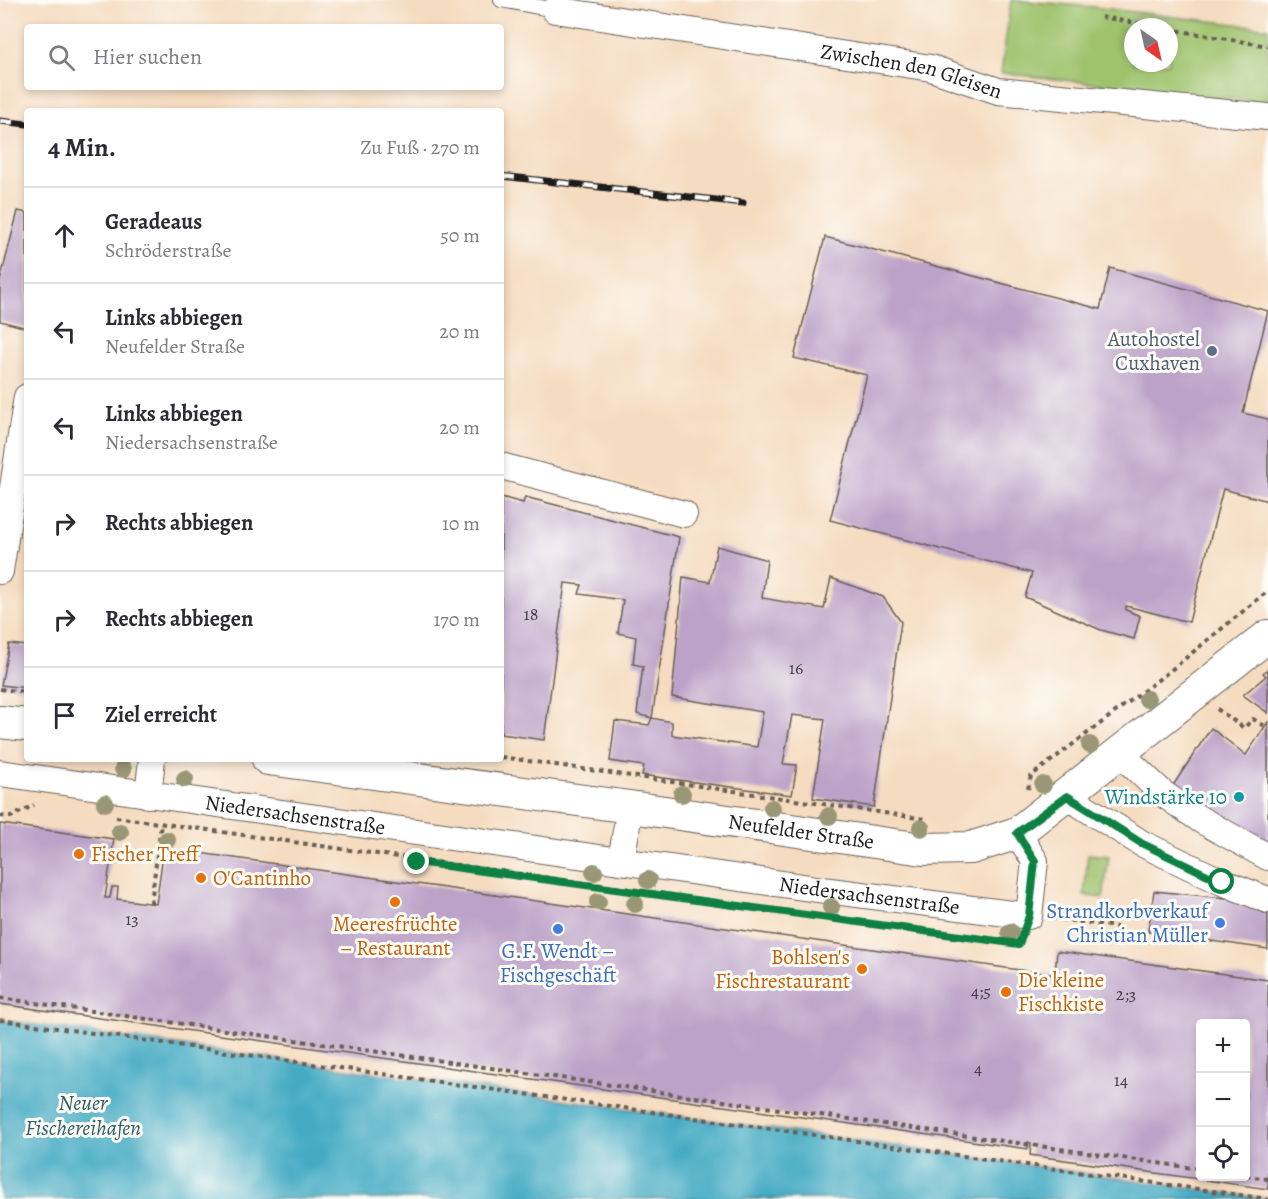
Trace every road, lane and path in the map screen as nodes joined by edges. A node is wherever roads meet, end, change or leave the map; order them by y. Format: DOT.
graph roads {
  1 [pos="501,0"];
  2 [pos="555,10"];
  3 [pos="1101,17"];
  4 [pos="1124,21"];
  5 [pos="1178,31"];
  6 [pos="1268,46"];
  7 [pos="1268,117"];
  8 [pos="24,416"];
  9 [pos="504,467"];
  10 [pos="684,514"];
  11 [pos="0,571"];
  12 [pos="1268,591"];
  13 [pos="1268,636"];
  14 [pos="0,689"];
  15 [pos="24,692"];
  16 [pos="1231,719"];
  17 [pos="0,722"];
  18 [pos="24,725"];
  19 [pos="1265,726"];
  20 [pos="1120,753"];
  21 [pos="504,757"];
  22 [pos="152,762"];
  23 [pos="291,762"];
  24 [pos="0,773"];
  25 [pos="148,795"];
  26 [pos="1067,796"];
  27 [pos="1026,799"];
  28 [pos="42,806"];
  29 [pos="630,807"];
  30 [pos="0,816"];
  31 [pos="111,816"];
  32 [pos="928,819"];
  33 [pos="161,823"];
  34 [pos="1017,833"];
  35 [pos="1268,857"];
  36 [pos="621,861"];
  37 [pos="1268,900"];
  38 [pos="151,903"];
  39 [pos="797,913"];
  40 [pos="820,916"];
  41 [pos="1029,916"];
  42 [pos="1117,927"];
  43 [pos="0,998"];
  44 [pos="0,1020"];
  45 [pos="1196,1168"];
  46 [pos="1250,1177"];
  47 [pos="1268,1179"];
  48 [pos="1268,1199"];
  1 -- 2 [label="lane"];
  2 -- 7 [label="street, Zwischen den Gleisen"];
  3 -- 4 [label="path"];
  5 -- 6 [label="path"];
  8 -- 11 [label="street"];
  9 -- 10 [label="street"];
  12 -- 27 [label="path"];
  13 -- 20 [label="street, Neufelder Straße"];
  14 -- 15 [label="path"];
  16 -- 19 [label="path"];
  17 -- 18 [label="street"];
  20 -- 26 [label="street, Neufelder Straße"];
  20 -- 35 [label="street"];
  21 -- 32 [label="path"];
  22 -- 25 [label="street"];
  23 -- 29 [label="street, Neufelder Straße"];
  24 -- 25 [label="street, Niedersachsenstraße"];
  25 -- 36 [label="street, Niedersachsenstraße"];
  26 -- 34 [label="street, Neufelder Straße"];
  26 -- 37 [label="street"];
  28 -- 30 [label="path"];
  29 -- 34 [label="street, Neufelder Straße"];
  29 -- 36 [label="street"];
  31 -- 33 [label="path"];
  33 -- 38 [label="path"];
  33 -- 39 [label="path"];
  34 -- 41 [label="street"];
  36 -- 41 [label="street, Niedersachsenstraße"];
  40 -- 41 [label="path"];
  41 -- 42 [label="path"];
  43 -- 45 [label="path"];
  44 -- 48 [label="path"];
  46 -- 47 [label="path"];
}
